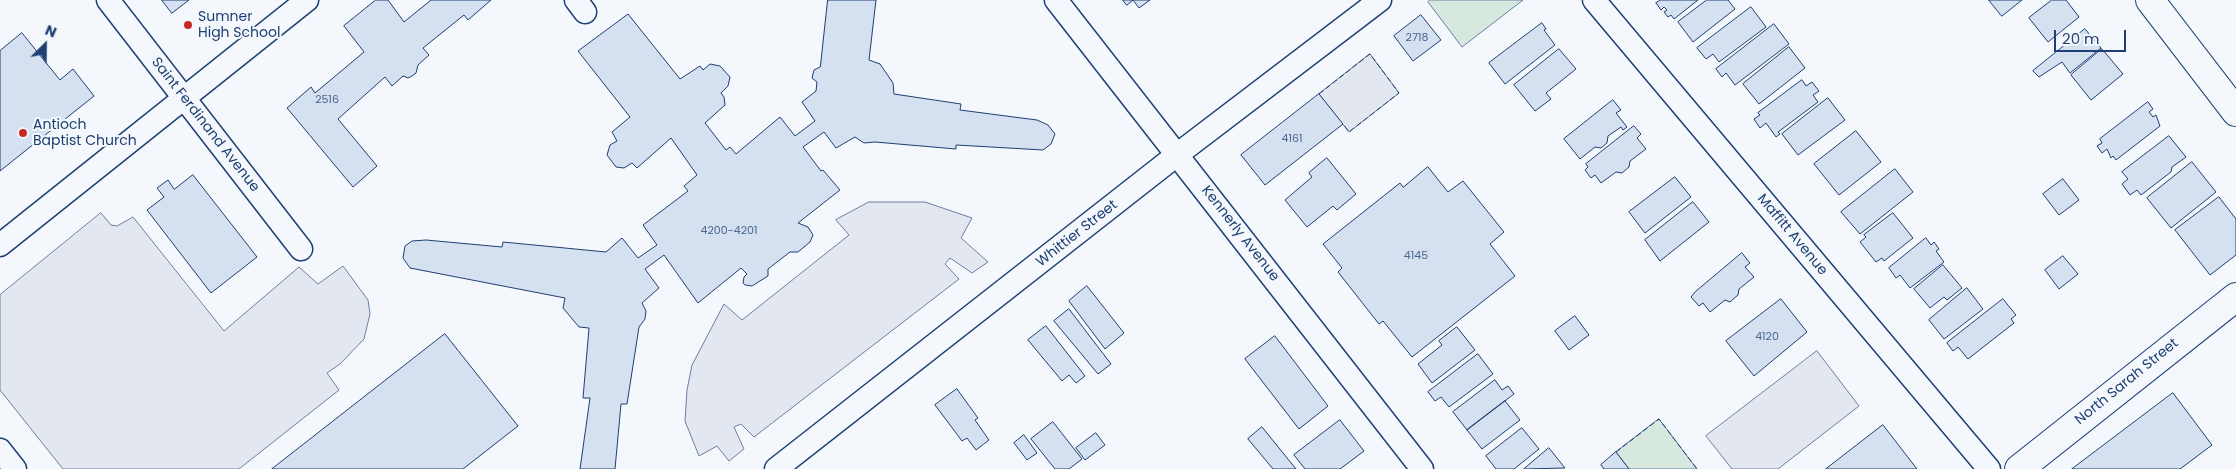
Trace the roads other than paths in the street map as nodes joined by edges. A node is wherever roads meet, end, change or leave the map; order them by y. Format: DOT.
graph roads {
  1 [pos="108,0"];
  2 [pos="307,0"];
  3 [pos="1056,0"];
  4 [pos="1380,0"];
  5 [pos="1594,0"];
  6 [pos="2150,0"];
  7 [pos="184,98"];
  8 [pos="2236,112"];
  9 [pos="1178,154"];
  10 [pos="0,245"];
  11 [pos="301,249"];
  12 [pos="2236,296"];
  13 [pos="0,450"];
  14 [pos="1414,466"];
  15 [pos="15,469"];
  16 [pos="776,469"];
  17 [pos="1989,469"];
  18 [pos="2020,469"];
  1 -- 7 [label="street, Saint Ferdinand Avenue"];
  2 -- 7 [label="street"];
  3 -- 9 [label="street, Kennerly Avenue"];
  4 -- 9 [label="street, Whittier Street"];
  5 -- 17 [label="street, Maffitt Avenue"];
  6 -- 8 [label="street"];
  7 -- 10 [label="street"];
  7 -- 11 [label="street, Saint Ferdinand Avenue"];
  9 -- 14 [label="street, Kennerly Avenue"];
  9 -- 16 [label="street, Whittier Street"];
  12 -- 18 [label="street, North Sarah Street"];
  13 -- 15 [label="street"];
}
